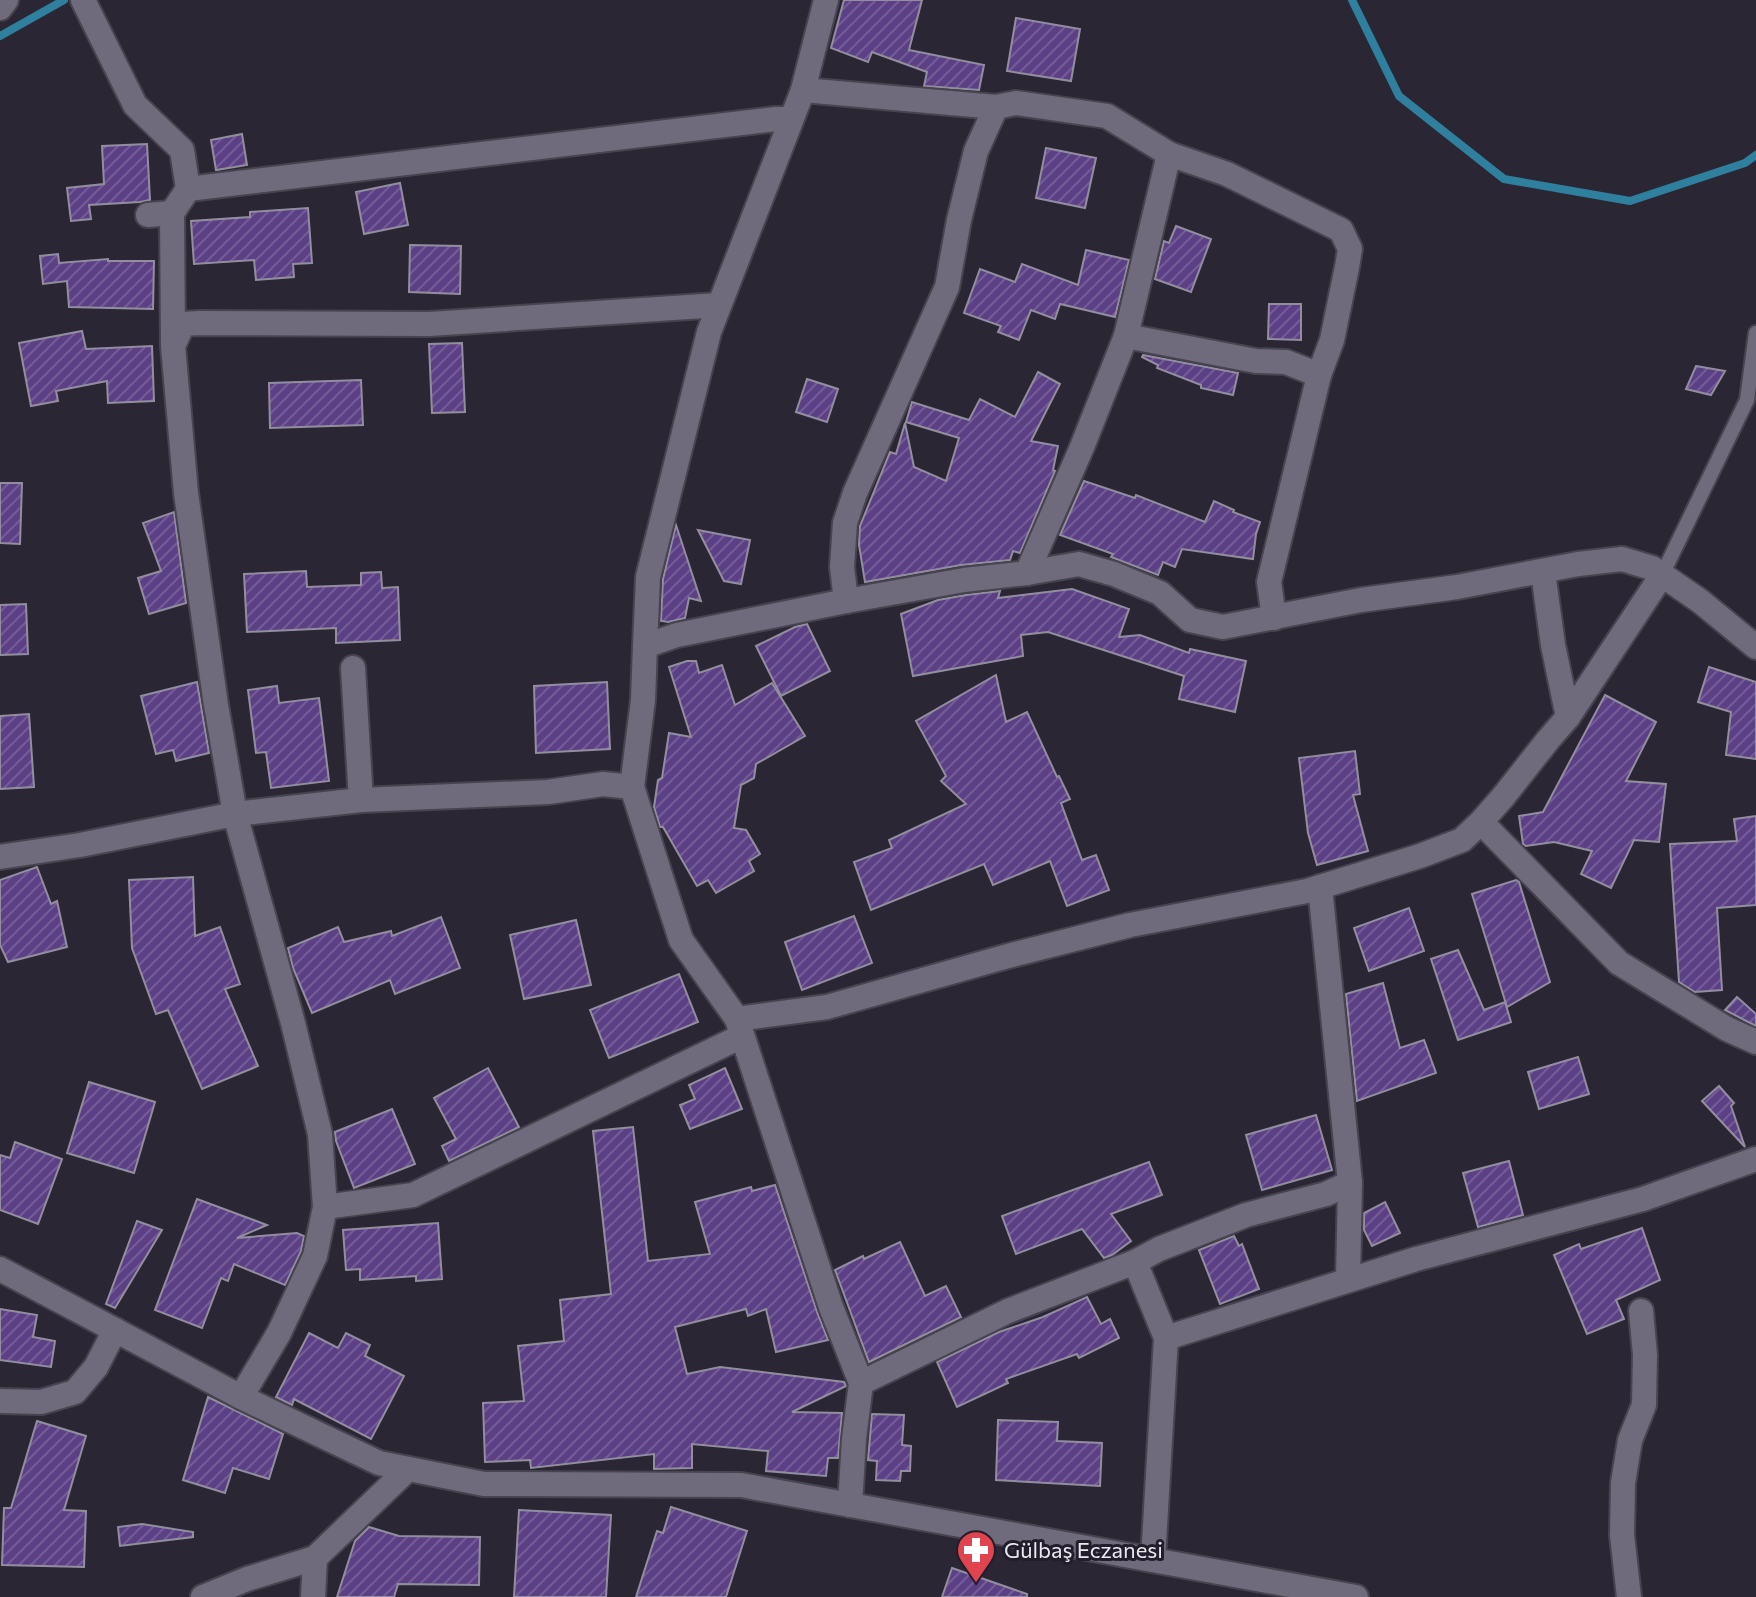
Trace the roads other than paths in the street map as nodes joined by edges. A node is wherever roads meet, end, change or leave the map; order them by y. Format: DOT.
graph roads {
  1 [pos="6,0"];
  2 [pos="83,0"];
  3 [pos="826,0"];
  4 [pos="0,8"];
  5 [pos="803,90"];
  6 [pos="996,107"];
  7 [pos="791,119"];
  8 [pos="1169,154"];
  9 [pos="188,189"];
  10 [pos="719,305"];
  11 [pos="1756,333"];
  12 [pos="1126,336"];
  13 [pos="173,346"];
  14 [pos="1319,375"];
  15 [pos="1543,572"];
  16 [pos="1027,573"];
  17 [pos="1662,575"];
  18 [pos="846,601"];
  19 [pos="1274,618"];
  20 [pos="645,646"];
  21 [pos="1756,647"];
  22 [pos="353,668"];
  23 [pos="1568,717"];
  24 [pos="632,787"];
  25 [pos="361,800"];
  26 [pos="235,814"];
  27 [pos="1481,822"];
  28 [pos="0,857"];
  29 [pos="1320,887"];
  30 [pos="739,1027"];
  31 [pos="1756,1042"];
  32 [pos="1756,1159"];
  33 [pos="1350,1183"];
  34 [pos="325,1207"];
  35 [pos="1135,1262"];
  36 [pos="0,1269"];
  37 [pos="1348,1280"];
  38 [pos="1641,1311"];
  39 [pos="115,1330"];
  40 [pos="1166,1338"];
  41 [pos="861,1383"];
  42 [pos="241,1397"];
  43 [pos="0,1401"];
  44 [pos="408,1469"];
  45 [pos="850,1505"];
  46 [pos="315,1558"];
  47 [pos="1153,1560"];
  48 [pos="203,1597"];
  49 [pos="313,1597"];
  50 [pos="1356,1597"];
  51 [pos="1629,1597"];
  1 -- 4 [label="street"];
  2 -- 9 [label="street"];
  3 -- 5 [label="street"];
  5 -- 6 [label="street"];
  5 -- 7 [label="street"];
  6 -- 8 [label="street"];
  6 -- 18 [label="street"];
  7 -- 9 [label="street"];
  7 -- 10 [label="street"];
  8 -- 12 [label="street"];
  8 -- 14 [label="street"];
  9 -- 13 [label="street"];
  10 -- 13 [label="street"];
  10 -- 20 [label="street"];
  11 -- 17 [label="lane"];
  12 -- 14 [label="street"];
  12 -- 16 [label="street"];
  13 -- 26 [label="street"];
  14 -- 19 [label="street"];
  15 -- 17 [label="street"];
  15 -- 19 [label="street"];
  15 -- 23 [label="street"];
  16 -- 18 [label="street"];
  16 -- 19 [label="street"];
  17 -- 21 [label="street"];
  17 -- 23 [label="street"];
  18 -- 20 [label="street"];
  20 -- 24 [label="street"];
  22 -- 25 [label="street"];
  23 -- 27 [label="street"];
  24 -- 25 [label="street"];
  24 -- 30 [label="street"];
  25 -- 26 [label="street"];
  26 -- 28 [label="street"];
  26 -- 34 [label="street"];
  27 -- 29 [label="street"];
  27 -- 31 [label="street"];
  29 -- 30 [label="street"];
  29 -- 33 [label="street"];
  30 -- 34 [label="street"];
  30 -- 41 [label="street"];
  32 -- 37 [label="street"];
  33 -- 35 [label="street"];
  33 -- 37 [label="street"];
  34 -- 42 [label="street"];
  35 -- 40 [label="street"];
  35 -- 41 [label="street"];
  36 -- 39 [label="street"];
  37 -- 40 [label="street"];
  38 -- 51 [label="street"];
  39 -- 42 [label="street"];
  39 -- 43 [label="street"];
  40 -- 47 [label="street"];
  41 -- 45 [label="street"];
  42 -- 44 [label="street"];
  44 -- 45 [label="street"];
  44 -- 46 [label="street"];
  45 -- 47 [label="street"];
  46 -- 48 [label="street"];
  46 -- 49 [label="street"];
  47 -- 50 [label="street"];
}
